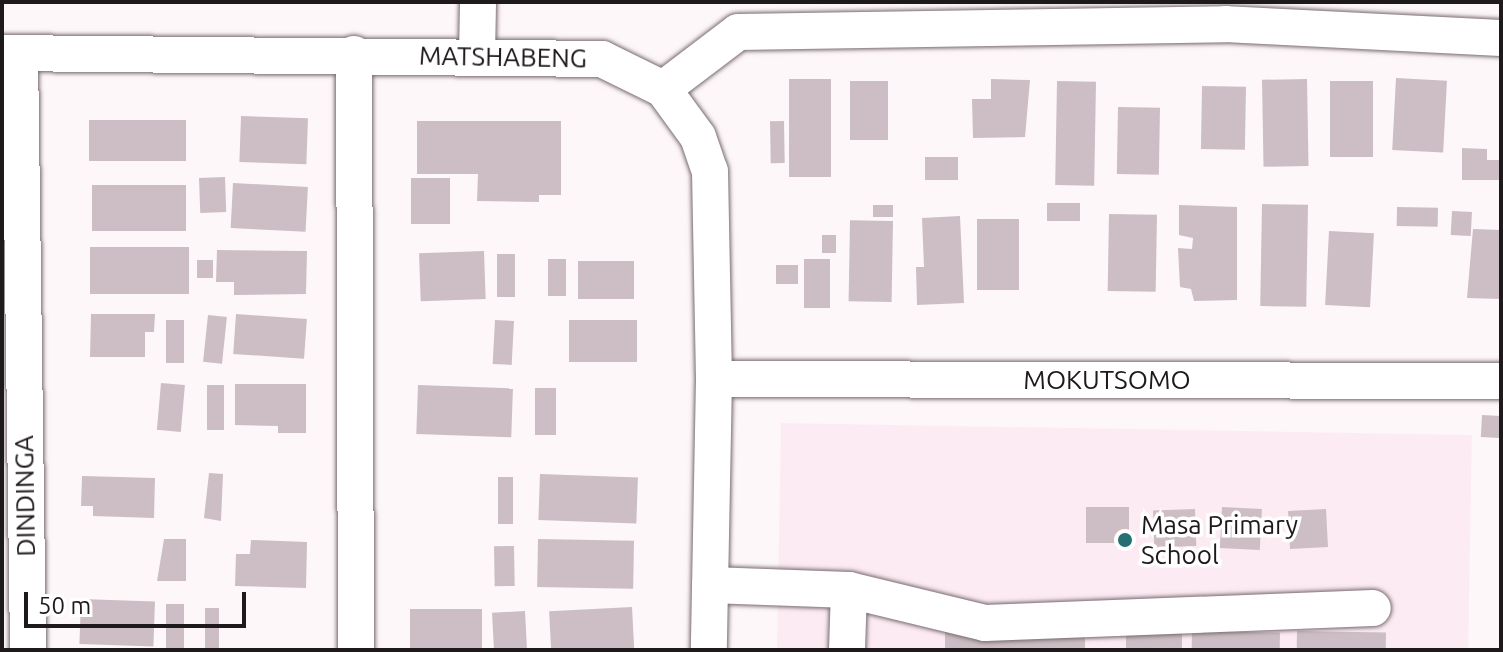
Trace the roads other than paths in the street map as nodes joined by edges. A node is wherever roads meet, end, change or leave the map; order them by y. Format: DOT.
graph roads {
  1 [pos="478,2"];
  2 [pos="1226,13"];
  3 [pos="886,15"];
  4 [pos="738,17"];
  5 [pos="1501,38"];
  6 [pos="11,53"];
  7 [pos="354,54"];
  8 [pos="477,56"];
  9 [pos="663,89"];
  10 [pos="714,379"];
  11 [pos="1501,381"];
  12 [pos="13,417"];
  13 [pos="710,585"];
  14 [pos="849,590"];
  15 [pos="1373,608"];
  16 [pos="28,650"];
  17 [pos="356,650"];
  18 [pos="709,650"];
  19 [pos="847,650"];
  1 -- 8 [label="street"];
  2 -- 3 [label="street"];
  2 -- 5 [label="street"];
  3 -- 4 [label="street"];
  4 -- 9 [label="street"];
  6 -- 7 [label="street, MATSHABENG"];
  6 -- 12 [label="street, DINDINGA"];
  7 -- 8 [label="street, MATSHABENG"];
  7 -- 17 [label="street"];
  8 -- 9 [label="street, MATSHABENG"];
  9 -- 10 [label="street, MATSHABENG"];
  10 -- 11 [label="street, MOKUTSOMO"];
  10 -- 13 [label="street, MATSHABENG"];
  12 -- 16 [label="street, DINDINGA"];
  13 -- 14 [label="street"];
  13 -- 18 [label="street, MATSHABENG"];
  14 -- 15 [label="street"];
  14 -- 19 [label="street"];
}
